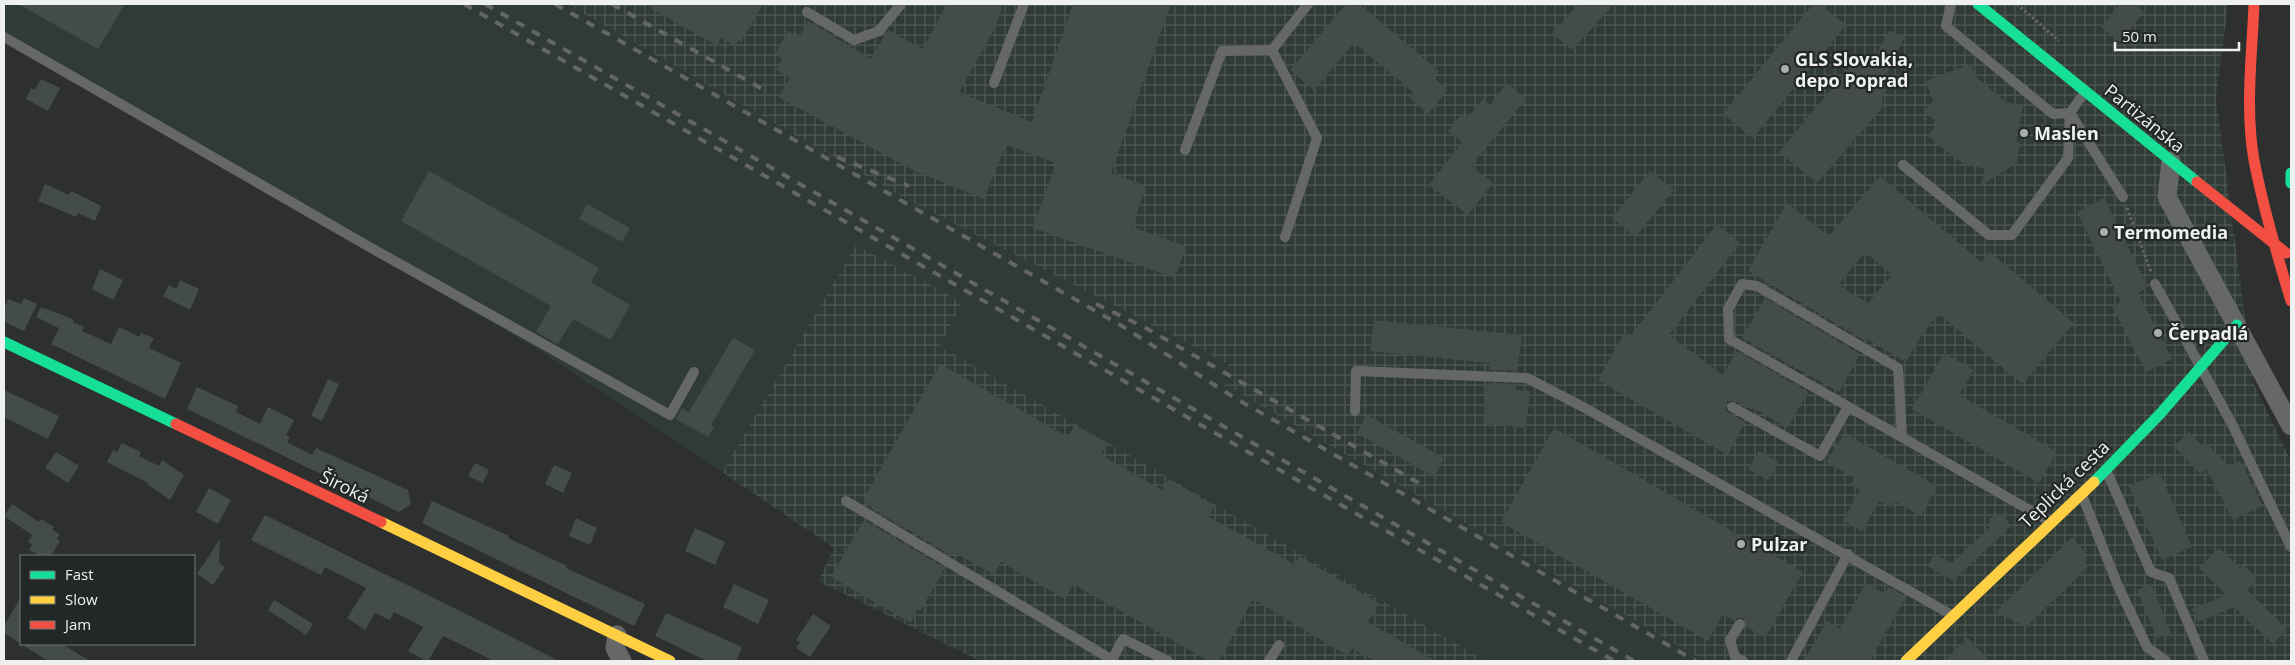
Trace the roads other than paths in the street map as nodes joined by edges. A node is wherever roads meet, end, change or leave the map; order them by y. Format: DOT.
graph roads {
  1 [pos="901,4"];
  2 [pos="1024,4"];
  3 [pos="1308,4"];
  4 [pos="1951,4"];
  5 [pos="1978,4"];
  6 [pos="2254,4"];
  7 [pos="807,12"];
  8 [pos="4,37"];
  9 [pos="1272,50"];
  10 [pos="994,83"];
  11 [pos="2084,92"];
  12 [pos="2070,113"];
  13 [pos="1185,150"];
  14 [pos="2171,161"];
  15 [pos="1903,165"];
  16 [pos="2291,173"];
  17 [pos="2291,182"];
  18 [pos="2123,197"];
  19 [pos="1285,237"];
  20 [pos="2291,258"];
  21 [pos="2155,284"];
  22 [pos="2291,301"];
  23 [pos="2237,325"];
  24 [pos="4,342"];
  25 [pos="2201,370"];
  26 [pos="694,372"];
  27 [pos="1732,407"];
  28 [pos="1848,407"];
  29 [pos="1356,411"];
  30 [pos="2291,426"];
  31 [pos="1902,436"];
  32 [pos="2105,469"];
  33 [pos="2081,493"];
  34 [pos="846,501"];
  35 [pos="2050,522"];
  36 [pos="2291,546"];
  37 [pos="1848,554"];
  38 [pos="1953,615"];
  39 [pos="1740,624"];
  40 [pos="618,635"];
  41 [pos="1279,645"];
  42 [pos="622,661"];
  43 [pos="670,661"];
  44 [pos="1113,661"];
  45 [pos="1168,661"];
  46 [pos="1269,661"];
  47 [pos="1743,661"];
  48 [pos="1791,661"];
  49 [pos="1906,661"];
  50 [pos="2166,661"];
  51 [pos="2204,661"];
  1 -- 7 [label="lane"];
  2 -- 10 [label="lane"];
  3 -- 9 [label="lane"];
  4 -- 12 [label="lane"];
  5 -- 11 [label="street, Partizánska"];
  6 -- 22 [label="street"];
  8 -- 26 [label="lane"];
  9 -- 13 [label="lane"];
  9 -- 19 [label="lane"];
  11 -- 12 [label="lane"];
  11 -- 14 [label="street, Partizánska"];
  12 -- 15 [label="lane"];
  12 -- 18 [label="lane"];
  14 -- 20 [label="street, Partizánska"];
  14 -- 23 [label="street"];
  16 -- 17 [label="street"];
  21 -- 25 [label="lane"];
  23 -- 25 [label="street, Teplická cesta"];
  23 -- 30 [label="street"];
  24 -- 40 [label="street, Široká"];
  25 -- 32 [label="street, Teplická cesta"];
  25 -- 36 [label="lane"];
  27 -- 28 [label="lane"];
  28 -- 31 [label="lane"];
  28 -- 31 [label="lane"];
  29 -- 37 [label="lane"];
  31 -- 35 [label="lane"];
  32 -- 33 [label="street, Teplická cesta"];
  32 -- 51 [label="lane"];
  33 -- 35 [label="street, Teplická cesta"];
  33 -- 50 [label="lane"];
  34 -- 44 [label="lane"];
  35 -- 38 [label="street, Teplická cesta"];
  37 -- 38 [label="lane"];
  37 -- 48 [label="lane"];
  38 -- 49 [label="street, Teplická cesta"];
  39 -- 47 [label="lane"];
  40 -- 42 [label="street"];
  40 -- 43 [label="street, Široká"];
  41 -- 46 [label="lane"];
  44 -- 45 [label="lane"];
}
